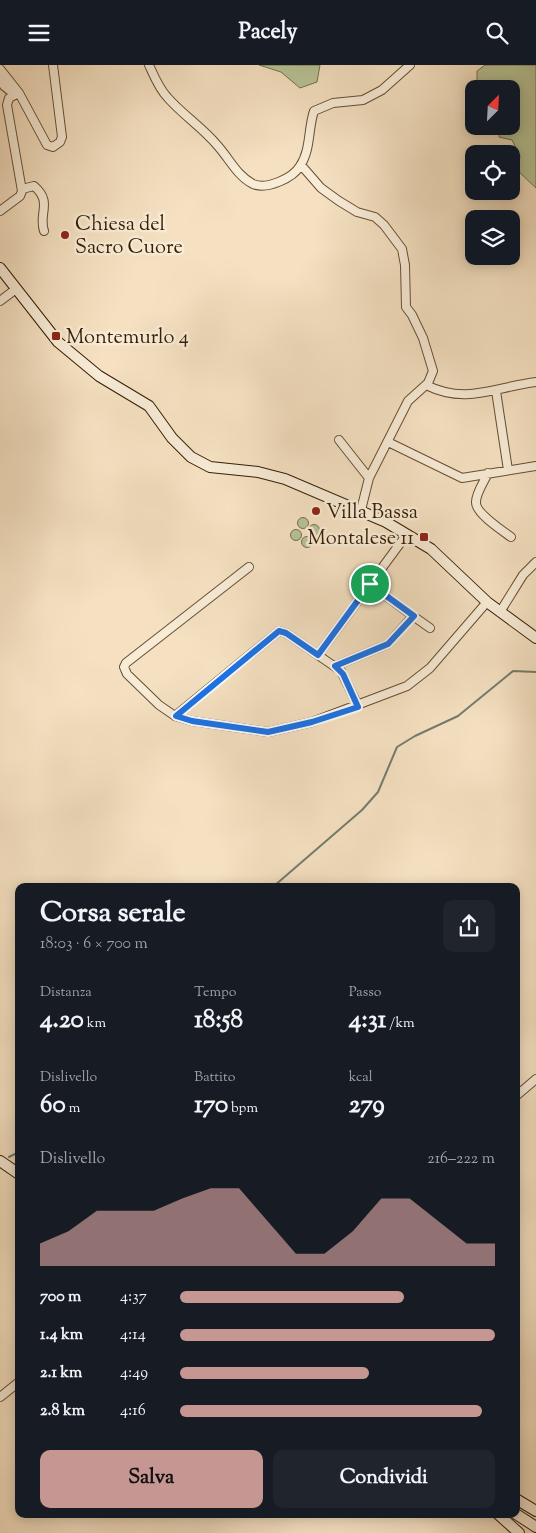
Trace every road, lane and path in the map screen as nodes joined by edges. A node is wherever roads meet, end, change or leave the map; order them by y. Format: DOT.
graph roads {
  1 [pos="53,65"];
  2 [pos="149,65"];
  3 [pos="410,65"];
  4 [pos="0,70"];
  5 [pos="17,94"];
  6 [pos="301,165"];
  7 [pos="22,189"];
  8 [pos="0,211"];
  9 [pos="44,231"];
  10 [pos="0,268"];
  11 [pos="16,289"];
  12 [pos="0,301"];
  13 [pos="536,382"];
  14 [pos="426,385"];
  15 [pos="496,391"];
  16 [pos="339,440"];
  17 [pos="388,442"];
  18 [pos="536,466"];
  19 [pos="508,470"];
  20 [pos="488,473"];
  21 [pos="369,479"];
  22 [pos="361,510"];
  23 [pos="408,534"];
  24 [pos="511,537"];
  25 [pos="536,562"];
  26 [pos="249,567"];
  27 [pos="370,584"];
  28 [pos="487,602"];
  29 [pos="500,612"];
  30 [pos="414,616"];
  31 [pos="430,628"];
  32 [pos="536,638"];
  33 [pos="318,655"];
  34 [pos="335,666"];
  35 [pos="358,707"];
  36 [pos="176,716"];
  37 [pos="536,1079"];
  38 [pos="520,1093"];
  39 [pos="4,1164"];
  40 [pos="15,1171"];
  41 [pos="15,1385"];
  42 [pos="0,1397"];
  43 [pos="520,1501"];
  44 [pos="536,1511"];
  45 [pos="520,1517"];
  46 [pos="502,1518"];
  47 [pos="536,1527"];
  48 [pos="519,1533"];
  1 -- 5 [label="street"];
  2 -- 6 [label="street"];
  3 -- 6 [label="street"];
  4 -- 5 [label="street"];
  5 -- 7 [label="street"];
  6 -- 14 [label="street"];
  7 -- 8 [label="street"];
  7 -- 9 [label="street"];
  10 -- 11 [label="street"];
  11 -- 12 [label="street"];
  11 -- 22 [label="street"];
  13 -- 15 [label="street"];
  14 -- 15 [label="street"];
  14 -- 17 [label="street"];
  15 -- 19 [label="street"];
  16 -- 21 [label="street"];
  17 -- 20 [label="street"];
  17 -- 21 [label="street"];
  18 -- 19 [label="street"];
  19 -- 20 [label="street"];
  20 -- 24 [label="street"];
  21 -- 22 [label="street"];
  22 -- 23 [label="street"];
  23 -- 27 [label="street"];
  23 -- 28 [label="street"];
  25 -- 29 [label="street"];
  26 -- 36 [label="street"];
  27 -- 30 [label="street"];
  27 -- 33 [label="street"];
  28 -- 29 [label="street"];
  28 -- 35 [label="street"];
  29 -- 32 [label="street"];
  30 -- 31 [label="street"];
  30 -- 34 [label="street"];
  33 -- 34 [label="street"];
  33 -- 36 [label="street"];
  34 -- 35 [label="street"];
  35 -- 36 [label="street"];
  37 -- 38 [label="street"];
  39 -- 40 [label="street"];
  41 -- 42 [label="street"];
  43 -- 44 [label="street"];
  45 -- 47 [label="street"];
  46 -- 48 [label="street"];
}
